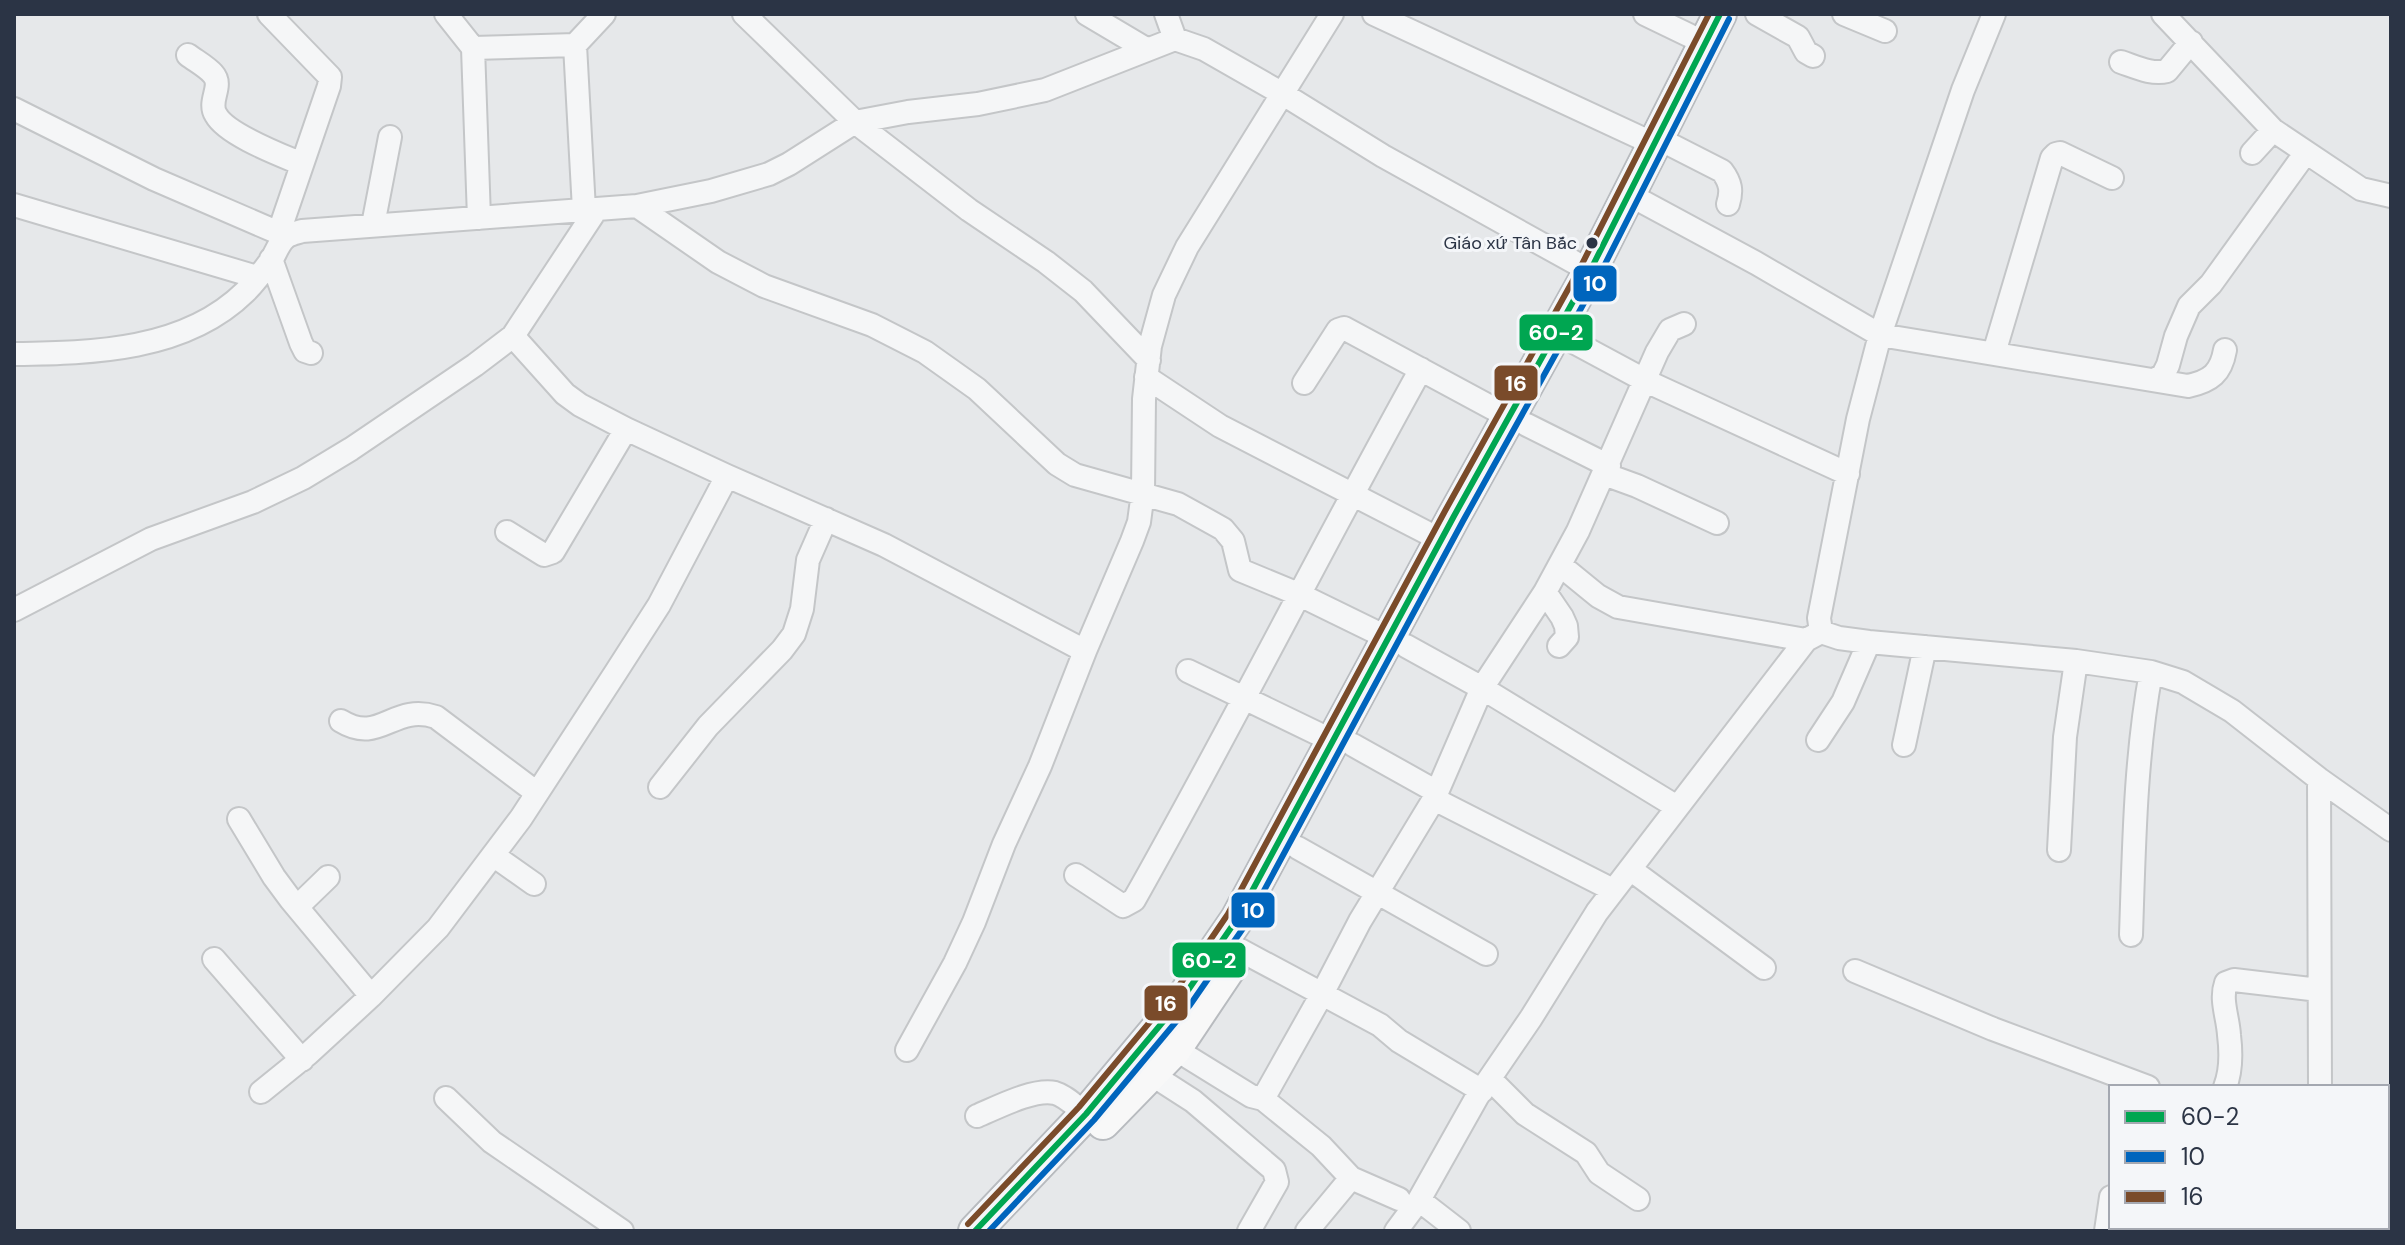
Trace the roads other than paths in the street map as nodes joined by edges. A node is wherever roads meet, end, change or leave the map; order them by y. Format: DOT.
graph roads {
  1 [pos="269,14"];
  2 [pos="604,14"];
  3 [pos="744,14"];
  4 [pos="1087,14"];
  5 [pos="1166,14"];
  6 [pos="1332,14"];
  7 [pos="1374,14"];
  8 [pos="1645,14"];
  9 [pos="1720,14"];
  10 [pos="1743,14"];
  11 [pos="1757,14"];
  12 [pos="1844,14"];
  13 [pos="1994,14"];
  14 [pos="2163,14"];
  15 [pos="452,16"];
  16 [pos="1885,31"];
  17 [pos="1175,39"];
  18 [pos="2191,42"];
  19 [pos="1705,43"];
  20 [pos="575,45"];
  21 [pos="473,48"];
  22 [pos="1146,49"];
  23 [pos="188,55"];
  24 [pos="1813,56"];
  25 [pos="2121,62"];
  26 [pos="1283,94"];
  27 [pos="14,109"];
  28 [pos="855,122"];
  29 [pos="2273,130"];
  30 [pos="390,137"];
  31 [pos="1664,145"];
  32 [pos="2252,153"];
  33 [pos="2299,162"];
  34 [pos="302,164"];
  35 [pos="2112,178"];
  36 [pos="2391,178"];
  37 [pos="2361,189"];
  38 [pos="2391,196"];
  39 [pos="1643,202"];
  40 [pos="1728,204"];
  41 [pos="14,205"];
  42 [pos="637,206"];
  43 [pos="590,210"];
  44 [pos="479,218"];
  45 [pos="373,225"];
  46 [pos="282,234"];
  47 [pos="271,259"];
  48 [pos="1590,271"];
  49 [pos="257,277"];
  50 [pos="1684,324"];
  51 [pos="1880,335"];
  52 [pos="513,336"];
  53 [pos="1570,340"];
  54 [pos="2225,350"];
  55 [pos="311,353"];
  56 [pos="1994,353"];
  57 [pos="14,354"];
  58 [pos="1148,368"];
  59 [pos="1421,369"];
  60 [pos="1645,380"];
  61 [pos="2154,380"];
  62 [pos="1304,383"];
  63 [pos="1518,421"];
  64 [pos="626,429"];
  65 [pos="1606,470"];
  66 [pos="1848,474"];
  67 [pos="727,476"];
  68 [pos="1143,492"];
  69 [pos="1351,494"];
  70 [pos="826,519"];
  71 [pos="1717,523"];
  72 [pos="507,532"];
  73 [pos="1441,540"];
  74 [pos="1560,565"];
  75 [pos="1545,592"];
  76 [pos="1298,594"];
  77 [pos="14,610"];
  78 [pos="1814,636"];
  79 [pos="1397,642"];
  80 [pos="1869,642"];
  81 [pos="1559,646"];
  82 [pos="1925,647"];
  83 [pos="1085,651"];
  84 [pos="2076,661"];
  85 [pos="1188,671"];
  86 [pos="2151,672"];
  87 [pos="1482,688"];
  88 [pos="1246,697"];
  89 [pos="341,721"];
  90 [pos="1818,740"];
  91 [pos="1343,743"];
  92 [pos="1904,745"];
  93 [pos="2319,779"];
  94 [pos="660,787"];
  95 [pos="537,793"];
  96 [pos="1435,795"];
  97 [pos="1677,807"];
  98 [pos="239,819"];
  99 [pos="2391,830"];
  100 [pos="1298,848"];
  101 [pos="2059,850"];
  102 [pos="493,855"];
  103 [pos="1630,869"];
  104 [pos="1076,875"];
  105 [pos="328,877"];
  106 [pos="534,884"];
  107 [pos="1613,890"];
  108 [pos="1378,892"];
  109 [pos="297,907"];
  110 [pos="2131,935"];
  111 [pos="1240,950"];
  112 [pos="1486,954"];
  113 [pos="214,959"];
  114 [pos="1764,968"];
  115 [pos="1855,971"];
  116 [pos="2319,990"];
  117 [pos="1322,994"];
  118 [pos="371,996"];
  119 [pos="1175,1049"];
  120 [pos="907,1050"];
  121 [pos="302,1060"];
  122 [pos="1151,1074"];
  123 [pos="1486,1085"];
  124 [pos="2143,1085"];
  125 [pos="2226,1085"];
  126 [pos="2320,1085"];
  127 [pos="261,1092"];
  128 [pos="446,1098"];
  129 [pos="1263,1099"];
  130 [pos="1086,1114"];
  131 [pos="977,1116"];
  132 [pos="1351,1178"];
  133 [pos="1638,1199"];
  134 [pos="1409,1200"];
  135 [pos="2109,1211"];
  136 [pos="622,1231"];
  137 [pos="975,1231"];
  138 [pos="1000,1231"];
  139 [pos="1249,1231"];
  140 [pos="1307,1231"];
  141 [pos="1396,1231"];
  142 [pos="1459,1231"];
  143 [pos="2106,1231"];
  1 -- 34 [label="street"];
  2 -- 20 [label="street"];
  3 -- 28 [label="street"];
  4 -- 22 [label="street"];
  5 -- 17 [label="street"];
  6 -- 26 [label="street"];
  7 -- 31 [label="street"];
  8 -- 19 [label="street"];
  9 -- 19 [label="highway"];
  10 -- 31 [label="highway"];
  11 -- 24 [label="street"];
  12 -- 16 [label="street"];
  13 -- 51 [label="street"];
  14 -- 18 [label="street"];
  15 -- 21 [label="street"];
  17 -- 22 [label="street"];
  17 -- 26 [label="street"];
  18 -- 25 [label="street"];
  18 -- 29 [label="street"];
  19 -- 31 [label="highway"];
  20 -- 21 [label="street"];
  20 -- 43 [label="street"];
  21 -- 44 [label="street"];
  22 -- 28 [label="street"];
  23 -- 34 [label="street"];
  26 -- 48 [label="street"];
  26 -- 58 [label="street"];
  27 -- 46 [label="street"];
  28 -- 42 [label="street"];
  28 -- 58 [label="street"];
  29 -- 32 [label="street"];
  29 -- 37 [label="street"];
  30 -- 45 [label="street"];
  31 -- 39 [label="highway"];
  31 -- 40 [label="street"];
  31 -- 48 [label="highway"];
  33 -- 61 [label="street"];
  34 -- 46 [label="street"];
  35 -- 56 [label="street"];
  36 -- 37 [label="street"];
  37 -- 38 [label="street"];
  39 -- 51 [label="street"];
  39 -- 53 [label="highway"];
  41 -- 49 [label="street"];
  42 -- 43 [label="street"];
  42 -- 68 [label="street"];
  43 -- 44 [label="street"];
  43 -- 52 [label="street"];
  44 -- 45 [label="street"];
  45 -- 46 [label="street"];
  46 -- 47 [label="street"];
  47 -- 49 [label="street"];
  47 -- 55 [label="street"];
  48 -- 63 [label="highway"];
  49 -- 57 [label="street"];
  50 -- 60 [label="street"];
  51 -- 56 [label="street"];
  51 -- 66 [label="street"];
  52 -- 64 [label="street"];
  52 -- 77 [label="street"];
  53 -- 60 [label="street"];
  53 -- 63 [label="highway"];
  54 -- 61 [label="street"];
  56 -- 61 [label="street"];
  58 -- 68 [label="street"];
  58 -- 69 [label="street"];
  59 -- 62 [label="street"];
  59 -- 63 [label="street"];
  59 -- 69 [label="street"];
  60 -- 65 [label="street"];
  60 -- 66 [label="street"];
  63 -- 65 [label="street"];
  63 -- 73 [label="highway"];
  63 -- 79 [label="highway"];
  64 -- 67 [label="street"];
  64 -- 72 [label="street"];
  65 -- 71 [label="street"];
  65 -- 74 [label="street"];
  66 -- 78 [label="street"];
  67 -- 70 [label="street"];
  67 -- 95 [label="street"];
  68 -- 76 [label="street"];
  68 -- 83 [label="street"];
  69 -- 73 [label="street"];
  69 -- 76 [label="street"];
  70 -- 83 [label="street"];
  70 -- 94 [label="street"];
  73 -- 79 [label="highway"];
  74 -- 75 [label="street"];
  74 -- 78 [label="street"];
  75 -- 81 [label="street"];
  75 -- 87 [label="street"];
  76 -- 79 [label="street"];
  76 -- 88 [label="street"];
  78 -- 80 [label="street"];
  78 -- 97 [label="street"];
  79 -- 87 [label="street"];
  79 -- 91 [label="highway"];
  80 -- 82 [label="street"];
  80 -- 90 [label="street"];
  82 -- 84 [label="street"];
  82 -- 92 [label="street"];
  83 -- 120 [label="street"];
  84 -- 86 [label="street"];
  84 -- 101 [label="street"];
  85 -- 88 [label="street"];
  86 -- 93 [label="street"];
  86 -- 110 [label="street"];
  87 -- 96 [label="street"];
  87 -- 97 [label="street"];
  88 -- 91 [label="street"];
  88 -- 104 [label="street"];
  89 -- 95 [label="street"];
  91 -- 96 [label="street"];
  91 -- 100 [label="highway"];
  91 -- 130 [label="highway"];
  93 -- 99 [label="street"];
  93 -- 116 [label="street"];
  95 -- 102 [label="street"];
  96 -- 107 [label="street"];
  96 -- 108 [label="street"];
  97 -- 103 [label="street"];
  98 -- 109 [label="street"];
  100 -- 108 [label="street"];
  100 -- 111 [label="highway"];
  102 -- 106 [label="street"];
  102 -- 118 [label="street"];
  103 -- 107 [label="street"];
  103 -- 114 [label="street"];
  105 -- 109 [label="street"];
  107 -- 123 [label="street"];
  108 -- 112 [label="street"];
  108 -- 117 [label="street"];
  109 -- 118 [label="street"];
  111 -- 117 [label="street"];
  111 -- 119 [label="highway"];
  113 -- 121 [label="street"];
  115 -- 124 [label="street"];
  116 -- 125 [label="street"];
  116 -- 126 [label="street"];
  117 -- 123 [label="street"];
  117 -- 129 [label="street"];
  118 -- 121 [label="street"];
  119 -- 122 [label="highway"];
  119 -- 129 [label="street"];
  121 -- 127 [label="street"];
  122 -- 138 [label="highway"];
  122 -- 139 [label="street"];
  123 -- 133 [label="street"];
  123 -- 134 [label="street"];
  128 -- 136 [label="street"];
  129 -- 132 [label="street"];
  130 -- 131 [label="street"];
  130 -- 137 [label="highway"];
  132 -- 134 [label="street"];
  132 -- 140 [label="street"];
  134 -- 141 [label="street"];
  134 -- 142 [label="street"];
  135 -- 143 [label="street"];
}
